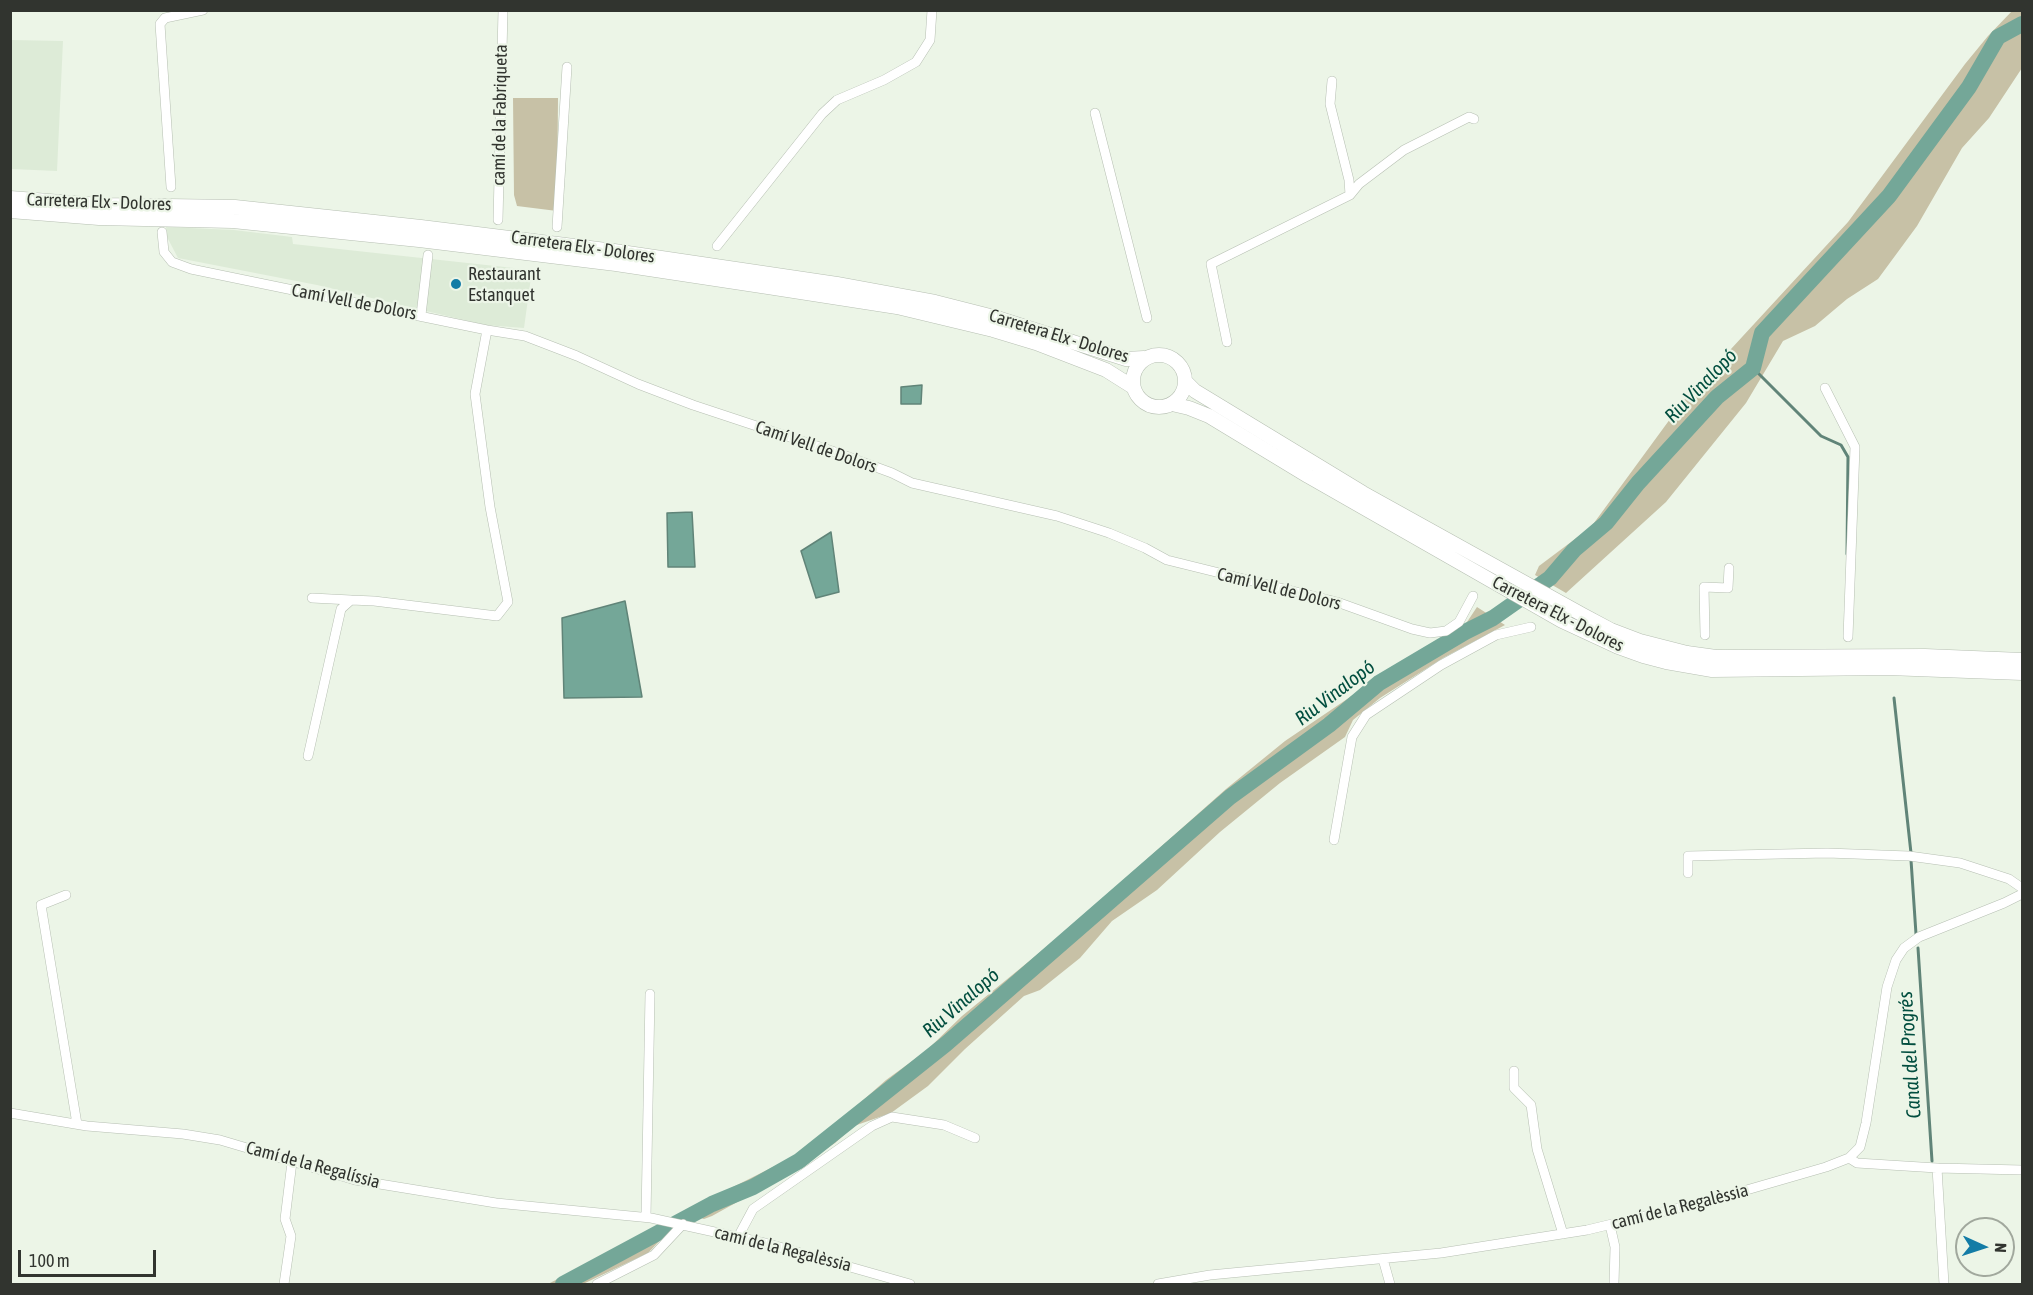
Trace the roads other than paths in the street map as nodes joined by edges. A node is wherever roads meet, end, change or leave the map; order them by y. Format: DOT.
graph roads {
  1 [pos="203,10"];
  2 [pos="503,10"];
  3 [pos="932,10"];
  4 [pos="567,67"];
  5 [pos="1332,81"];
  6 [pos="1095,113"];
  7 [pos="1474,120"];
  8 [pos="171,187"];
  9 [pos="1350,195"];
  10 [pos="10,198"];
  11 [pos="10,211"];
  12 [pos="498,220"];
  13 [pos="557,227"];
  14 [pos="162,232"];
  15 [pos="717,246"];
  16 [pos="428,255"];
  17 [pos="421,315"];
  18 [pos="1147,318"];
  19 [pos="487,330"];
  20 [pos="1227,342"];
  21 [pos="1144,358"];
  22 [pos="1186,382"];
  23 [pos="1133,387"];
  24 [pos="1825,388"];
  25 [pos="1172,404"];
  26 [pos="1729,568"];
  27 [pos="1494,574"];
  28 [pos="1473,596"];
  29 [pos="312,598"];
  30 [pos="351,600"];
  31 [pos="1565,614"];
  32 [pos="1531,627"];
  33 [pos="1705,635"];
  34 [pos="1848,637"];
  35 [pos="2022,660"];
  36 [pos="2022,673"];
  37 [pos="308,756"];
  38 [pos="1334,840"];
  39 [pos="1688,873"];
  40 [pos="2022,888"];
  41 [pos="2022,894"];
  42 [pos="66,895"];
  43 [pos="650,994"];
  44 [pos="1514,1071"];
  45 [pos="10,1113"];
  46 [pos="77,1124"];
  47 [pos="975,1138"];
  48 [pos="1849,1158"];
  49 [pos="292,1162"];
  50 [pos="1937,1168"];
  51 [pos="2022,1170"];
  52 [pos="649,1217"];
  53 [pos="686,1225"];
  54 [pos="1610,1226"];
  55 [pos="1563,1234"];
  56 [pos="738,1237"];
  57 [pos="1383,1259"];
  58 [pos="284,1284"];
  59 [pos="597,1284"];
  60 [pos="910,1284"];
  61 [pos="1164,1284"];
  62 [pos="1390,1284"];
  63 [pos="1614,1284"];
  64 [pos="1944,1284"];
  1 -- 8 [label="street"];
  2 -- 12 [label="street, camí de la Fabriqueta"];
  3 -- 15 [label="street"];
  4 -- 13 [label="street"];
  5 -- 9 [label="street"];
  6 -- 18 [label="street"];
  7 -- 9 [label="street"];
  9 -- 20 [label="street"];
  10 -- 21 [label="main road, Carretera Elx - Dolores"];
  11 -- 23 [label="main road, Carretera Elx - Dolores"];
  14 -- 17 [label="street, Camí Vell de Dolors"];
  16 -- 17 [label="street"];
  17 -- 19 [label="street, Camí Vell de Dolors"];
  19 -- 28 [label="street, Camí Vell de Dolors"];
  19 -- 30 [label="street"];
  21 -- 22 [label="main road"];
  21 -- 23 [label="main road"];
  22 -- 25 [label="main road"];
  22 -- 27 [label="main road, Carretera Elx - Dolores"];
  23 -- 25 [label="main road"];
  24 -- 34 [label="street"];
  25 -- 27 [label="main road, Carretera Elx - Dolores"];
  26 -- 33 [label="street"];
  27 -- 31 [label="main road, Carretera Elx - Dolores"];
  29 -- 30 [label="street"];
  30 -- 37 [label="street"];
  31 -- 35 [label="main road, Carretera Elx - Dolores"];
  31 -- 36 [label="main road, Carretera Elx - Dolores"];
  32 -- 38 [label="street"];
  39 -- 40 [label="street"];
  41 -- 48 [label="street"];
  42 -- 46 [label="street"];
  43 -- 52 [label="street"];
  44 -- 55 [label="street"];
  45 -- 46 [label="street, Camí de la Regalíssia"];
  46 -- 49 [label="street, Camí de la Regalíssia"];
  47 -- 56 [label="street"];
  48 -- 50 [label="street"];
  48 -- 54 [label="street, camí de la Regalèssia"];
  49 -- 52 [label="street, Camí de la Regalíssia"];
  49 -- 58 [label="street"];
  50 -- 51 [label="street"];
  50 -- 64 [label="street"];
  52 -- 53 [label="street, Camí de la Regalíssia"];
  53 -- 56 [label="street, camí de la Regalèssia"];
  53 -- 59 [label="street"];
  54 -- 55 [label="street, camí de la Regalèssia"];
  54 -- 63 [label="street"];
  55 -- 57 [label="street, camí de la Regalèssia"];
  56 -- 60 [label="street, camí de la Regalèssia"];
  57 -- 61 [label="street, camí de la Regalèssia"];
  57 -- 62 [label="street"];
}
